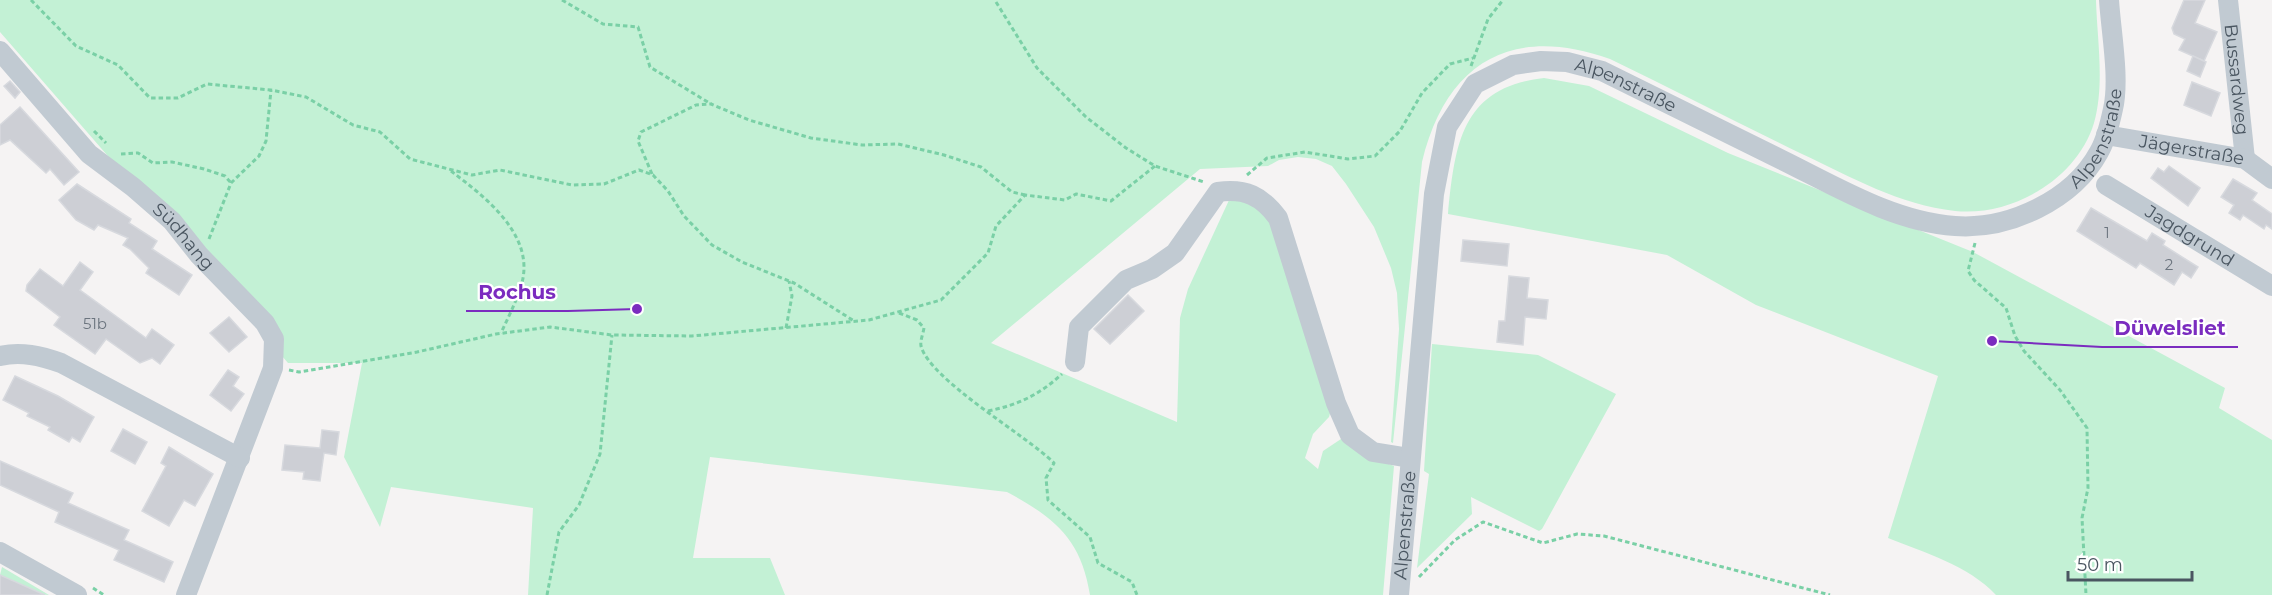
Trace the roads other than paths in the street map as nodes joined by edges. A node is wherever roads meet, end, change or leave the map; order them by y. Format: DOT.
graph roads {
  1 [pos="2109,0"];
  2 [pos="2228,0"];
  3 [pos="0,51"];
  4 [pos="2106,135"];
  5 [pos="2245,159"];
  6 [pos="2272,179"];
  7 [pos="2106,185"];
  8 [pos="121,189"];
  9 [pos="200,255"];
  10 [pos="2272,286"];
  11 [pos="0,356"];
  12 [pos="1075,362"];
  13 [pos="240,458"];
  14 [pos="1410,458"];
  15 [pos="0,552"];
  16 [pos="1400,586"];
  17 [pos="77,595"];
  18 [pos="186,595"];
  1 -- 4 [label="street, Alpenstraße"];
  2 -- 5 [label="street, Bussardweg"];
  3 -- 9 [label="street, Südhang"];
  4 -- 5 [label="street, Jägerstraße"];
  4 -- 14 [label="street, Alpenstraße"];
  5 -- 6 [label="street, Jägerstraße"];
  7 -- 10 [label="street, Jagdgrund"];
  8 -- 9 [label="street"];
  9 -- 13 [label="street, Südhang"];
  11 -- 13 [label="street"];
  12 -- 14 [label="street"];
  13 -- 18 [label="street, Südhang"];
  14 -- 16 [label="street, Alpenstraße"];
  15 -- 17 [label="street"];
}
